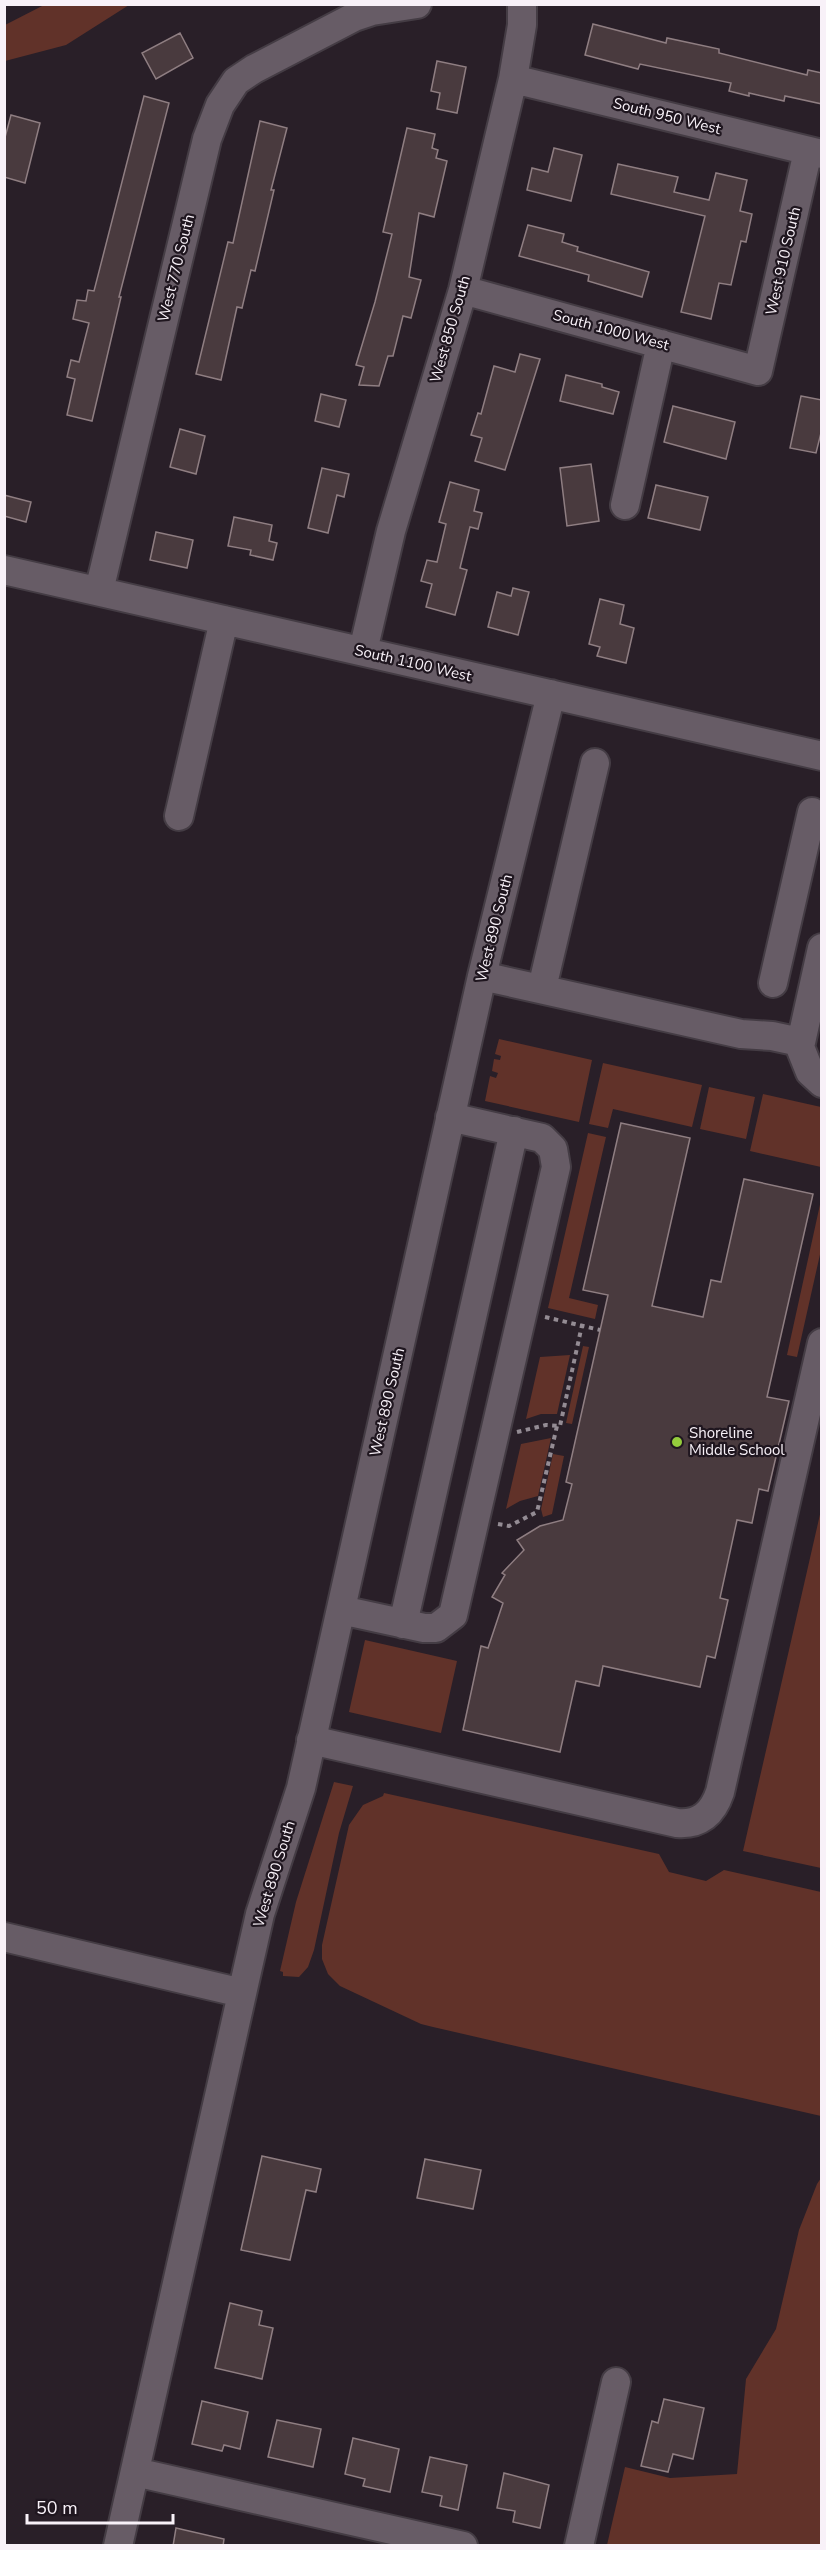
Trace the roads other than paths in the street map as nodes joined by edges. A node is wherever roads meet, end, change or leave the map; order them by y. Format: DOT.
graph roads {
  1 [pos="417,4"];
  2 [pos="522,4"];
  3 [pos="513,79"];
  4 [pos="815,152"];
  5 [pos="463,290"];
  6 [pos="661,344"];
  7 [pos="758,371"];
  8 [pos="625,505"];
  9 [pos="4,570"];
  10 [pos="99,591"];
  11 [pos="224,620"];
  12 [pos="363,651"];
  13 [pos="551,694"];
  14 [pos="822,756"];
  15 [pos="596,763"];
  16 [pos="812,812"];
  17 [pos="179,816"];
  18 [pos="786,927"];
  19 [pos="822,935"];
  20 [pos="822,948"];
  21 [pos="482,976"];
  22 [pos="773,983"];
  23 [pos="542,988"];
  24 [pos="800,1042"];
  25 [pos="822,1083"];
  26 [pos="450,1117"];
  27 [pos="514,1131"];
  28 [pos="822,1343"];
  29 [pos="341,1610"];
  30 [pos="403,1624"];
  31 [pos="312,1740"];
  32 [pos="4,1937"];
  33 [pos="242,1993"];
  34 [pos="616,2382"];
  35 [pos="135,2472"];
  36 [pos="352,2533"];
  37 [pos="118,2546"];
  38 [pos="463,2546"];
  39 [pos="579,2546"];
  1 -- 10 [label="street, West 770 South"];
  2 -- 3 [label="street, West 850 South"];
  3 -- 4 [label="street, South 950 West"];
  3 -- 5 [label="street, West 850 South"];
  4 -- 7 [label="street, West 910 South"];
  5 -- 6 [label="street, South 1000 West"];
  5 -- 12 [label="street, West 850 South"];
  6 -- 7 [label="street, South 1000 West"];
  6 -- 8 [label="street"];
  9 -- 10 [label="street, South 1100 West"];
  10 -- 11 [label="street, South 1100 West"];
  11 -- 12 [label="street, South 1100 West"];
  11 -- 17 [label="street"];
  12 -- 13 [label="street, South 1100 West"];
  13 -- 14 [label="street, South 1100 West"];
  13 -- 21 [label="street, West 890 South"];
  15 -- 23 [label="street"];
  16 -- 18 [label="street"];
  18 -- 19 [label="street"];
  18 -- 22 [label="street"];
  20 -- 24 [label="street"];
  21 -- 23 [label="street"];
  21 -- 26 [label="street, West 890 South"];
  23 -- 24 [label="street"];
  24 -- 25 [label="street"];
  26 -- 27 [label="street"];
  26 -- 29 [label="street, West 890 South"];
  27 -- 30 [label="street"];
  27 -- 30 [label="street"];
  28 -- 31 [label="street"];
  29 -- 30 [label="street"];
  29 -- 31 [label="street, West 890 South"];
  31 -- 33 [label="street, West 890 South"];
  32 -- 33 [label="street"];
  33 -- 35 [label="street, West 890 South"];
  34 -- 39 [label="street"];
  35 -- 36 [label="street"];
  35 -- 37 [label="street, West 890 South"];
  36 -- 38 [label="street"];
}
